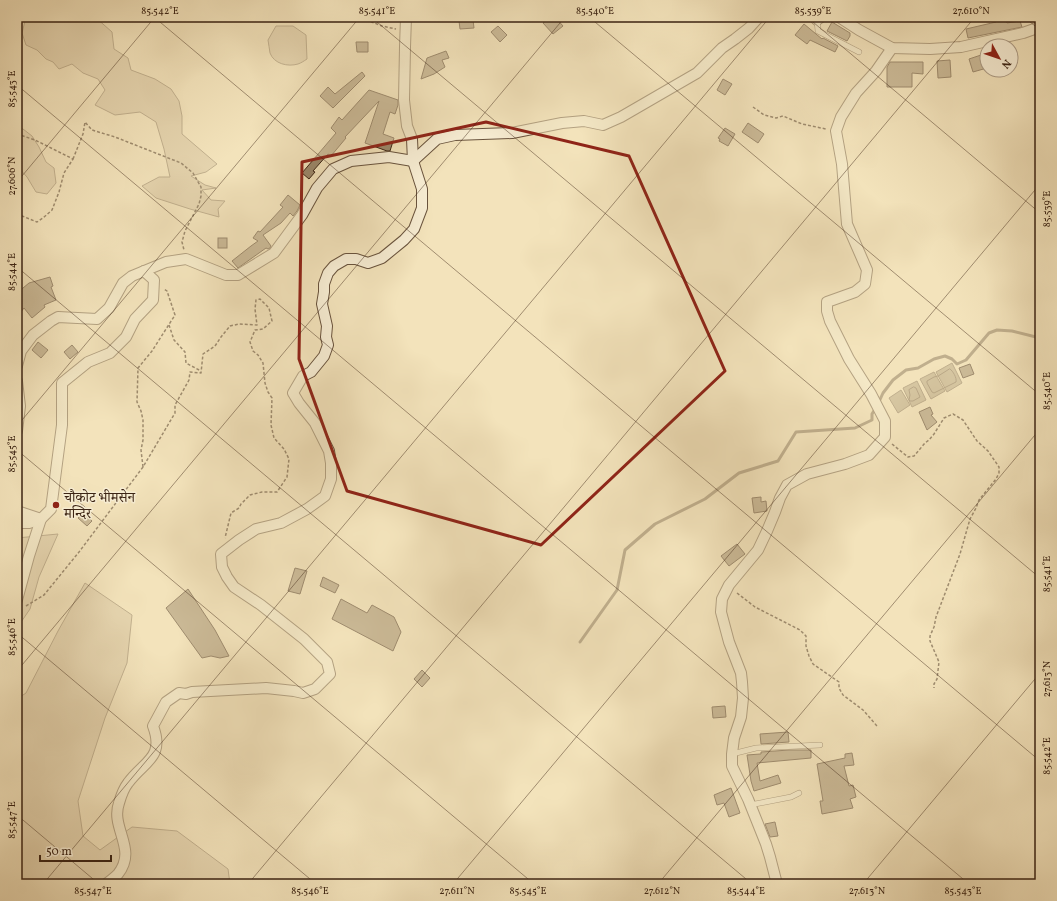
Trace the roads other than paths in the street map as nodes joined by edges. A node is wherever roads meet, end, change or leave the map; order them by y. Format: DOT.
graph roads {
  1 [pos="406,17"];
  2 [pos="759,17"];
  3 [pos="839,17"];
  4 [pos="817,18"];
  5 [pos="1040,27"];
  6 [pos="892,48"];
  7 [pos="859,52"];
  8 [pos="413,161"];
  9 [pos="144,272"];
  10 [pos="17,366"];
  11 [pos="17,381"];
  12 [pos="17,431"];
  13 [pos="17,511"];
  14 [pos="42,519"];
  15 [pos="17,524"];
  16 [pos="20,603"];
  17 [pos="820,745"];
  18 [pos="732,754"];
  19 [pos="799,793"];
  20 [pos="750,805"];
  21 [pos="106,884"];
  22 [pos="777,884"];
  1 -- 8 [label="street"];
  2 -- 8 [label="street"];
  3 -- 6 [label="street"];
  4 -- 7 [label="lane"];
  5 -- 6 [label="street"];
  6 -- 18 [label="street"];
  8 -- 9 [label="street"];
  8 -- 21 [label="street"];
  9 -- 10 [label="street"];
  9 -- 14 [label="street"];
  11 -- 12 [label="street"];
  13 -- 14 [label="street"];
  14 -- 15 [label="street"];
  14 -- 16 [label="street"];
  17 -- 18 [label="lane"];
  18 -- 20 [label="street"];
  19 -- 20 [label="lane"];
  20 -- 22 [label="street"];
}
